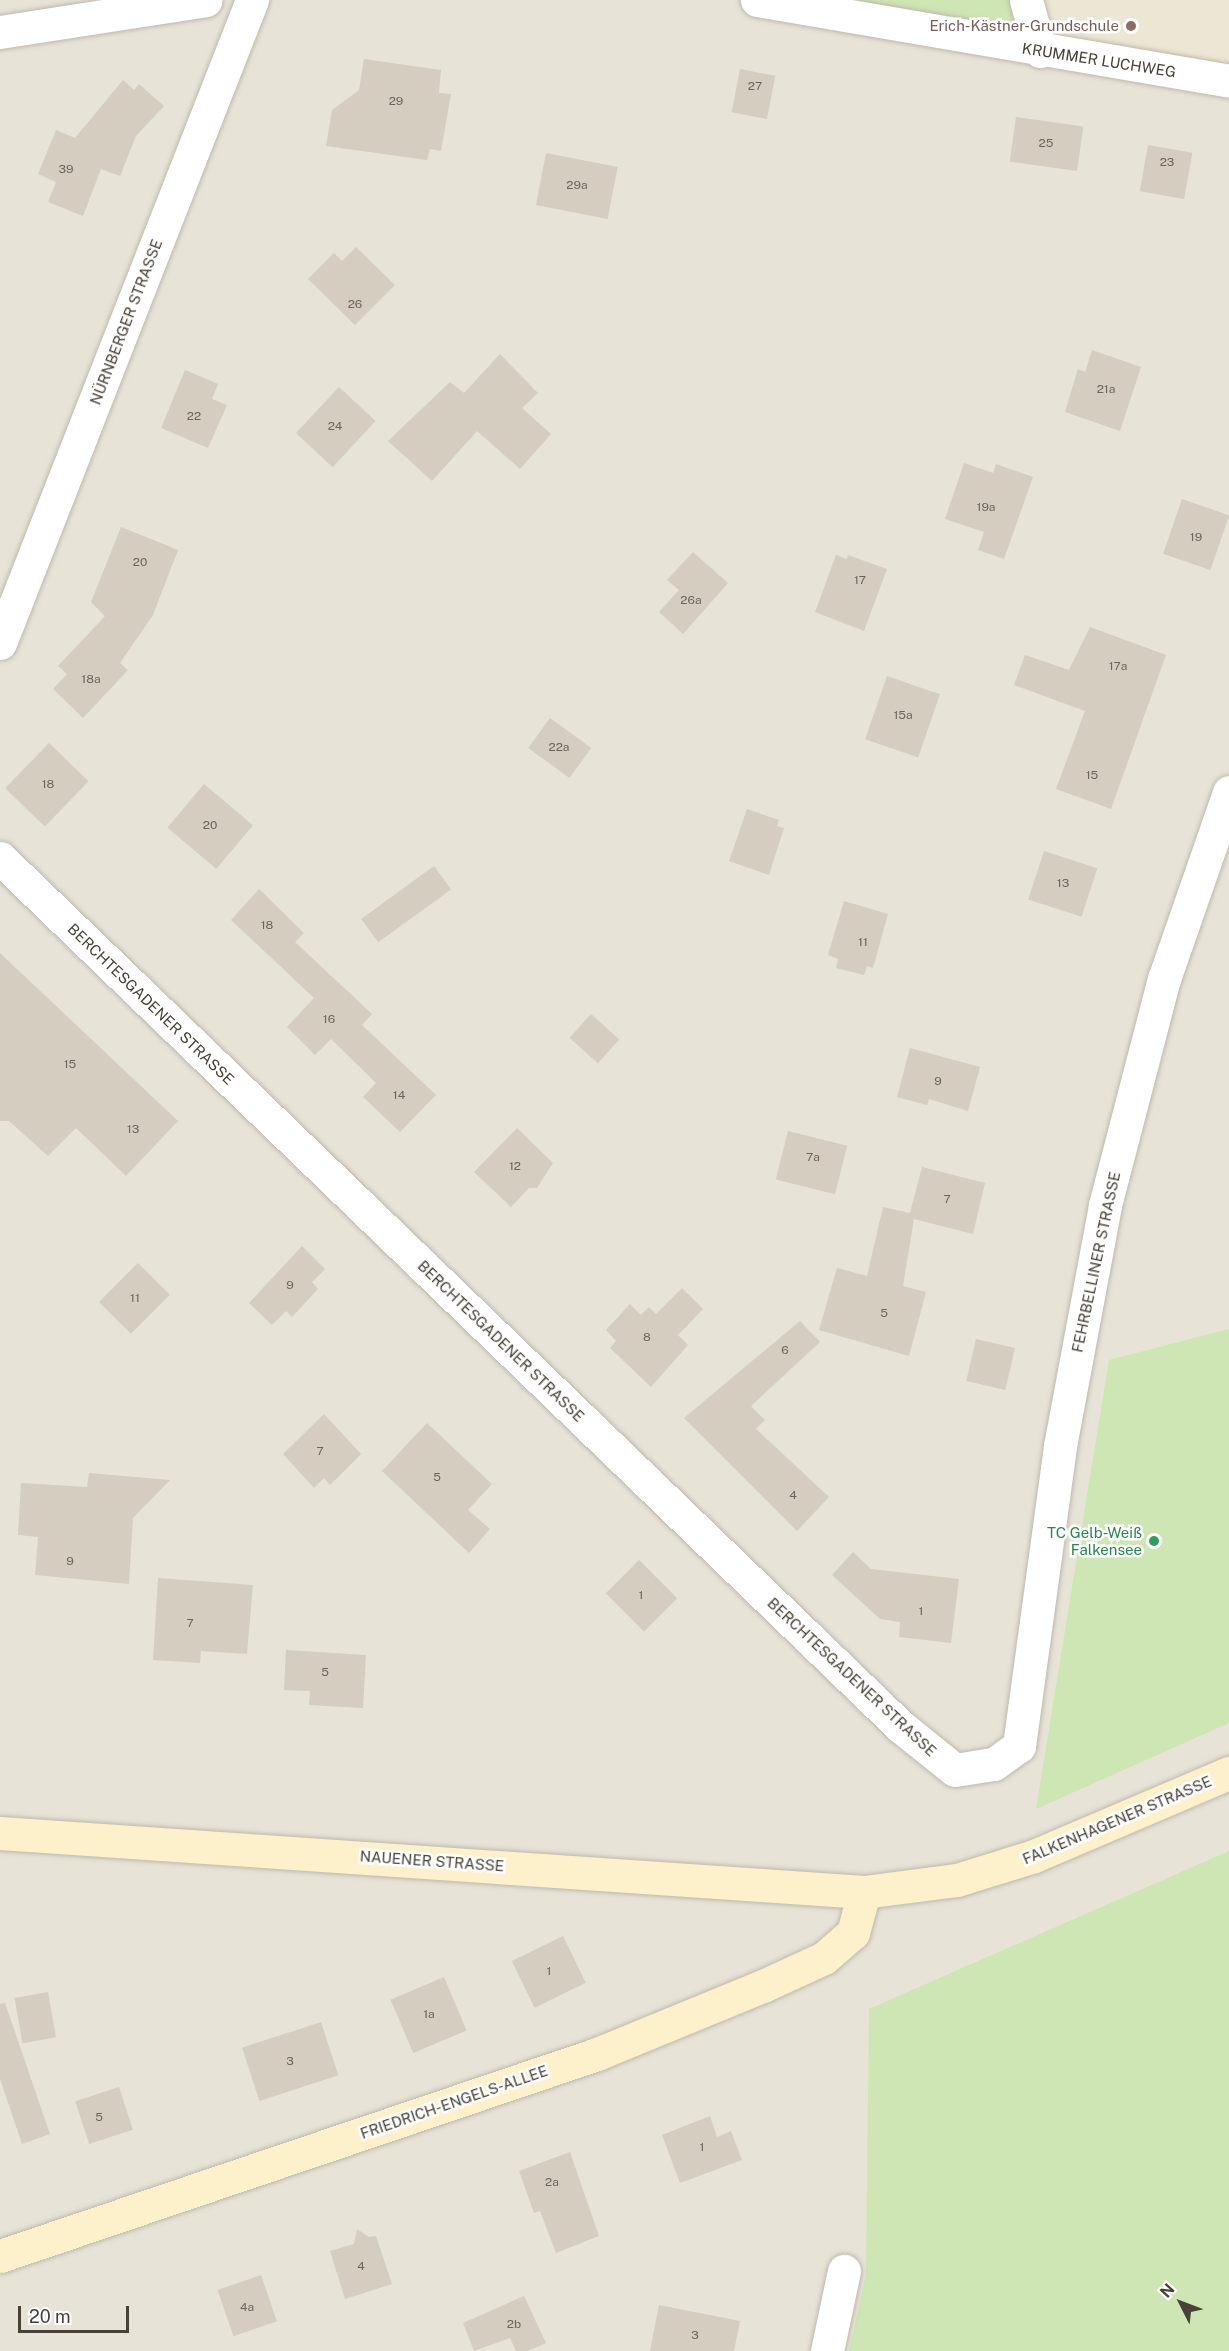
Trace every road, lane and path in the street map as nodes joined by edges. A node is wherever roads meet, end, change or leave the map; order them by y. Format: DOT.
graph roads {
  1 [pos="206,0"];
  2 [pos="252,0"];
  3 [pos="757,0"];
  4 [pos="1026,0"];
  5 [pos="123,6"];
  6 [pos="0,32"];
  7 [pos="1040,51"];
  8 [pos="1229,81"];
  9 [pos="0,644"];
  10 [pos="1229,792"];
  11 [pos="0,858"];
  12 [pos="1019,1746"];
  13 [pos="1229,1773"];
  14 [pos="0,1833"];
  15 [pos="864,1892"];
  16 [pos="0,2256"];
  17 [pos="844,2271"];
  18 [pos="827,2351"];
  1 -- 5 [label="street"];
  2 -- 9 [label="street, NÜRNBERGER STRASSE"];
  3 -- 7 [label="street, KRUMMER LUCHWEG"];
  4 -- 7 [label="street"];
  5 -- 6 [label="street"];
  7 -- 8 [label="street, KRUMMER LUCHWEG"];
  10 -- 12 [label="street, FEHRBELLINER STRASSE"];
  11 -- 12 [label="street, BERCHTESGADENER STRASSE"];
  13 -- 15 [label="main road, FALKENHAGENER STRASSE"];
  14 -- 15 [label="main road, NAUENER STRASSE"];
  15 -- 16 [label="main road, FRIEDRICH-ENGELS-ALLEE"];
  17 -- 18 [label="street"];
}
